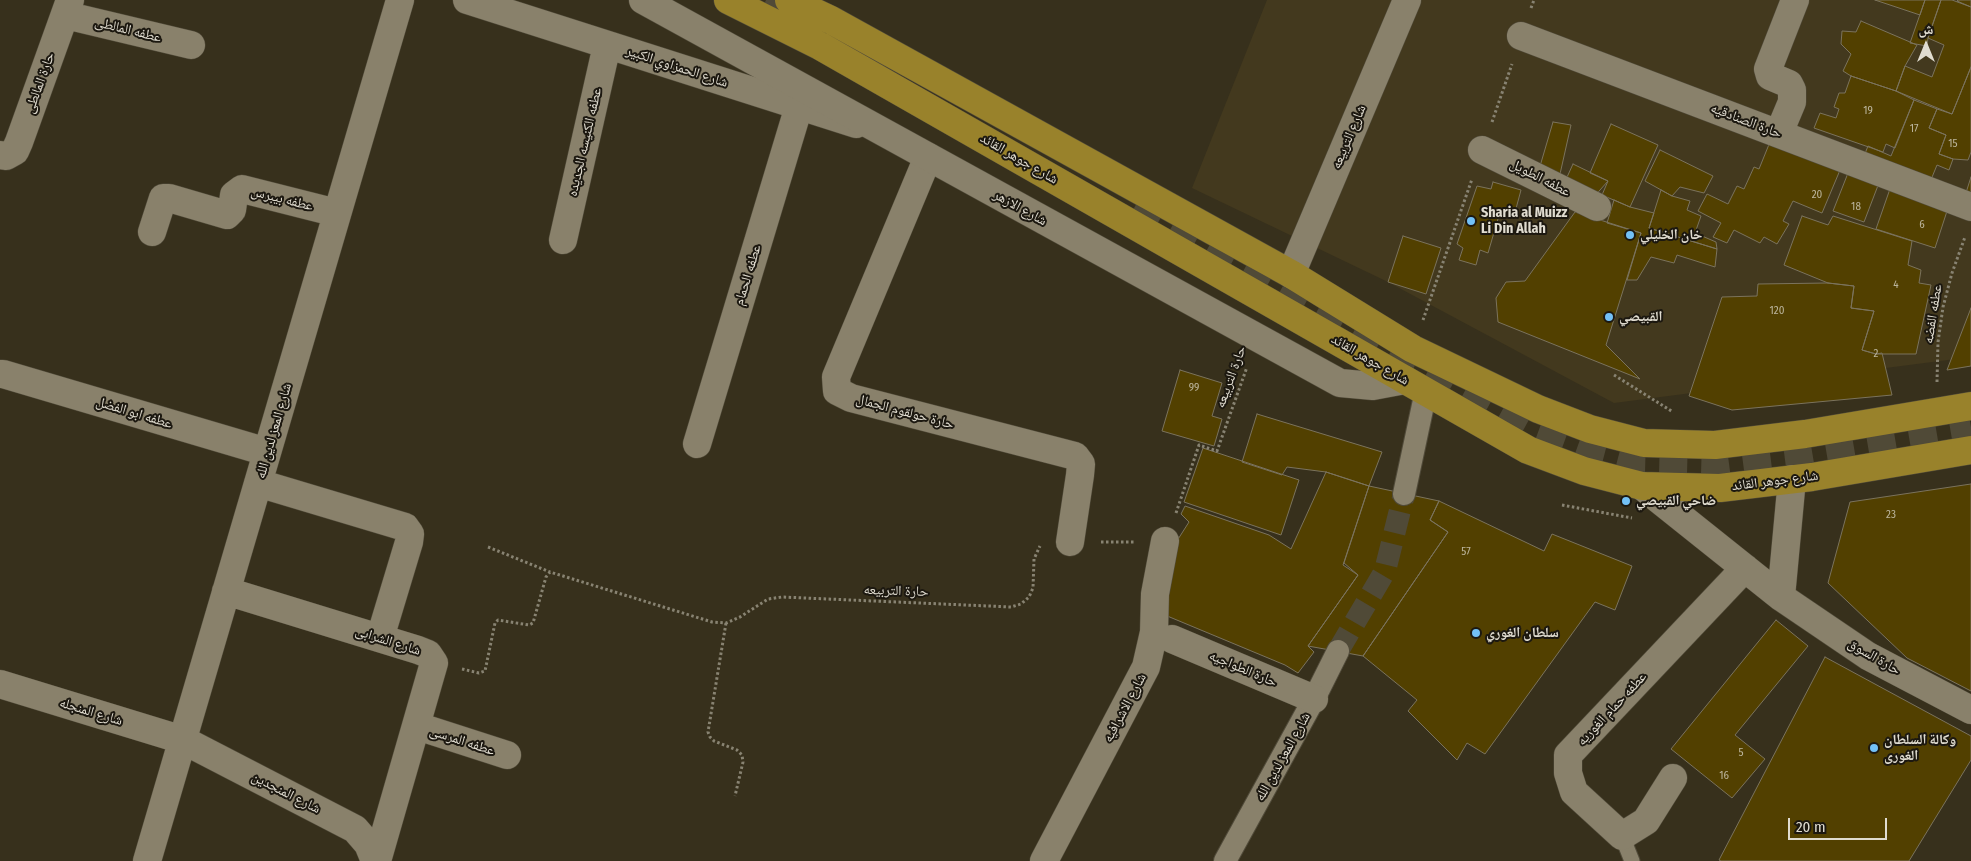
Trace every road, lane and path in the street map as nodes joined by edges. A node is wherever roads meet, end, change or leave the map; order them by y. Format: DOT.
graph roads {
  1 [pos="400,0"];
  2 [pos="467,0"];
  3 [pos="643,0"];
  4 [pos="728,0"];
  5 [pos="789,0"];
  6 [pos="1407,0"];
  7 [pos="1795,0"];
  8 [pos="68,7"];
  9 [pos="823,10"];
  10 [pos="1521,36"];
  11 [pos="191,45"];
  12 [pos="607,45"];
  13 [pos="800,106"];
  14 [pos="1779,133"];
  15 [pos="887,134"];
  16 [pos="1482,150"];
  17 [pos="0,155"];
  18 [pos="928,157"];
  19 [pos="1597,207"];
  20 [pos="337,213"];
  21 [pos="1969,220"];
  22 [pos="152,232"];
  23 [pos="563,240"];
  24 [pos="1291,274"];
  25 [pos="1257,338"];
  26 [pos="0,374"];
  27 [pos="1614,376"];
  28 [pos="1415,386"];
  29 [pos="1971,406"];
  30 [pos="1667,409"];
  31 [pos="1940,411"];
  32 [pos="697,444"];
  33 [pos="1971,450"];
  34 [pos="268,452"];
  35 [pos="1792,479"];
  36 [pos="258,483"];
  37 [pos="1642,486"];
  38 [pos="1404,494"];
  39 [pos="1562,505"];
  40 [pos="1626,518"];
  41 [pos="1165,541"];
  42 [pos="1070,542"];
  43 [pos="488,547"];
  44 [pos="1745,568"];
  45 [pos="550,572"];
  46 [pos="226,591"];
  47 [pos="1781,598"];
  48 [pos="726,623"];
  49 [pos="380,638"];
  50 [pos="1172,639"];
  51 [pos="1338,651"];
  52 [pos="434,663"];
  53 [pos="0,684"];
  54 [pos="1314,699"];
  55 [pos="1971,710"];
  56 [pos="416,726"];
  57 [pos="183,740"];
  58 [pos="507,755"];
  59 [pos="1673,778"];
  60 [pos="735,796"];
  61 [pos="1622,836"];
  62 [pos="147,861"];
  63 [pos="376,861"];
  64 [pos="1044,861"];
  65 [pos="1225,861"];
  66 [pos="1632,861"];
  1 -- 20 [label="street, شارع المعز لدين الله"];
  2 -- 12 [label="street, شارع الحمزاوي الكبير"];
  3 -- 15 [label="street, شارع الازهر"];
  4 -- 28 [label="main road, شارع جوهر القائد"];
  5 -- 9 [label="main road"];
  6 -- 24 [label="street, شارع التربيعه"];
  7 -- 14 [label="street"];
  8 -- 11 [label="street, عطفه المالطى"];
  8 -- 17 [label="street, حارة المالطى"];
  9 -- 24 [label="main road"];
  10 -- 14 [label="street, حارة الصنادقيه"];
  12 -- 13 [label="street, شارع الحمزاوي الكبير"];
  12 -- 23 [label="street, عطفه الكنيسه الجديده"];
  13 -- 15 [label="street, شارع الحمزاوي الكبير"];
  13 -- 32 [label="street, عطفه الحمام"];
  14 -- 21 [label="street, حارة الصنادقيه"];
  15 -- 18 [label="street, شارع الازهر"];
  16 -- 19 [label="street, عطفه الطويل"];
  18 -- 25 [label="street, شارع الازهر"];
  18 -- 42 [label="street, حارة حولقوم الجمال"];
  20 -- 22 [label="street, عطفه بيبرس"];
  20 -- 34 [label="street, شارع المعز لدين الله"];
  21 -- 31 [label="path, عطفه الفضه"];
  24 -- 31 [label="main road"];
  25 -- 28 [label="street, شارع الازهر"];
  25 -- 41 [label="path, حارة التربيعه"];
  26 -- 34 [label="street, عطفه ابو الفضل"];
  27 -- 30 [label="path"];
  28 -- 37 [label="main road, شارع جوهر القائد"];
  28 -- 38 [label="street"];
  29 -- 31 [label="main road"];
  33 -- 35 [label="main road, شارع جوهر القائد"];
  34 -- 36 [label="street, شارع المعز لدين الله"];
  35 -- 37 [label="main road, شارع جوهر القائد"];
  35 -- 47 [label="street"];
  36 -- 46 [label="street, شارع المعز لدين الله"];
  36 -- 49 [label="street"];
  37 -- 44 [label="street, حارة السوق"];
  39 -- 40 [label="path"];
  41 -- 42 [label="path, حارة التربيعه"];
  41 -- 64 [label="street, شارع الاشرافيه"];
  42 -- 48 [label="path, حارة التربيعه"];
  43 -- 45 [label="path"];
  44 -- 47 [label="street, حارة السوق"];
  44 -- 61 [label="street, عطفه حمام الغوريه"];
  45 -- 48 [label="path"];
  45 -- 52 [label="path"];
  46 -- 49 [label="street, شارع الشرابى"];
  46 -- 57 [label="street, شارع المعز لدين الله"];
  47 -- 55 [label="street, حارة السوق"];
  48 -- 60 [label="path"];
  49 -- 52 [label="street, شارع الشرابى"];
  50 -- 54 [label="street, حارة الطواجيه"];
  51 -- 54 [label="street, شارع المعز لدين الله"];
  52 -- 56 [label="street, شارع الشرابى"];
  53 -- 57 [label="street, شارع المنجله"];
  54 -- 65 [label="street, شارع المعز لدين الله"];
  56 -- 58 [label="street, عطفه المرسى"];
  56 -- 63 [label="street, شارع الشرابى"];
  57 -- 62 [label="street, شارع المعز لدين الله"];
  57 -- 63 [label="street, شارع المنجدين"];
  59 -- 61 [label="street"];
  61 -- 66 [label="lane, عطفه حمام الغوريه"];
}
